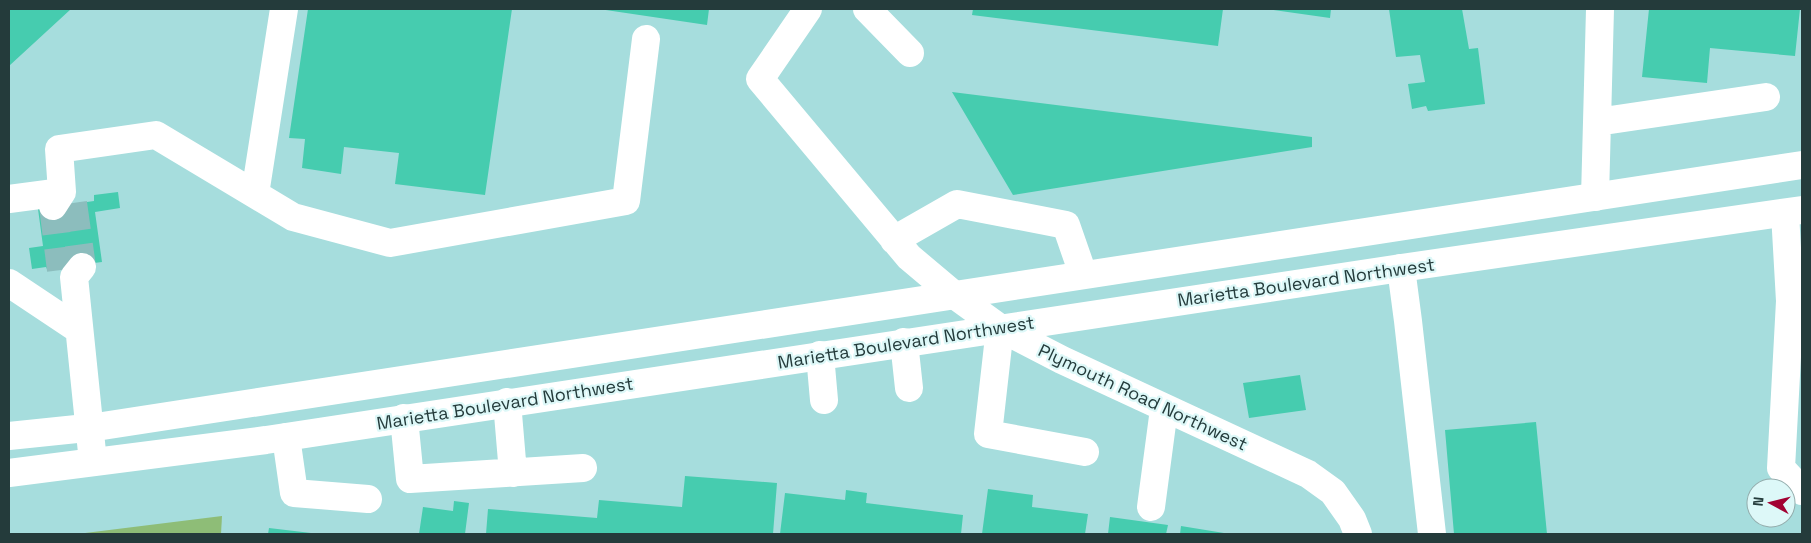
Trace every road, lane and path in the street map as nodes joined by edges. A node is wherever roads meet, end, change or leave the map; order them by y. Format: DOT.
graph roads {
  1 [pos="284,9"];
  2 [pos="808,9"];
  3 [pos="867,9"];
  4 [pos="1600,9"];
  5 [pos="646,39"];
  6 [pos="910,54"];
  7 [pos="1766,97"];
  8 [pos="1597,122"];
  9 [pos="1802,165"];
  10 [pos="254,194"];
  11 [pos="1595,196"];
  12 [pos="9,199"];
  13 [pos="1794,212"];
  14 [pos="894,240"];
  15 [pos="1401,268"];
  16 [pos="72,272"];
  17 [pos="1083,274"];
  18 [pos="9,283"];
  19 [pos="953,294"];
  20 [pos="78,328"];
  21 [pos="1000,328"];
  22 [pos="904,342"];
  23 [pos="820,355"];
  24 [pos="909,388"];
  25 [pos="824,400"];
  26 [pos="507,402"];
  27 [pos="1164,409"];
  28 [pos="404,418"];
  29 [pos="90,427"];
  30 [pos="9,436"];
  31 [pos="286,437"];
  32 [pos="1085,452"];
  33 [pos="93,462"];
  34 [pos="583,468"];
  35 [pos="9,473"];
  36 [pos="513,473"];
  37 [pos="1802,491"];
  38 [pos="368,499"];
  39 [pos="1151,507"];
  40 [pos="1358,534"];
  41 [pos="1432,534"];
  1 -- 10 [label="main road"];
  2 -- 14 [label="main road, Plymouth Road Northwest"];
  3 -- 6 [label="main road"];
  4 -- 8 [label="main road"];
  5 -- 10 [label="main road"];
  7 -- 8 [label="main road"];
  8 -- 11 [label="main road"];
  9 -- 11 [label="main road"];
  10 -- 12 [label="main road"];
  11 -- 17 [label="main road"];
  13 -- 15 [label="main road, Marietta Boulevard Northwest"];
  13 -- 37 [label="main road"];
  14 -- 17 [label="main road"];
  14 -- 19 [label="main road, Plymouth Road Northwest"];
  15 -- 21 [label="main road, Marietta Boulevard Northwest"];
  15 -- 41 [label="main road"];
  16 -- 20 [label="main road"];
  17 -- 19 [label="main road"];
  18 -- 20 [label="main road"];
  19 -- 21 [label="main road, Plymouth Road Northwest"];
  19 -- 29 [label="main road"];
  20 -- 29 [label="main road"];
  21 -- 22 [label="main road, Marietta Boulevard Northwest"];
  21 -- 27 [label="main road, Plymouth Road Northwest"];
  21 -- 32 [label="main road"];
  22 -- 23 [label="main road, Marietta Boulevard Northwest"];
  22 -- 24 [label="main road"];
  23 -- 25 [label="main road"];
  23 -- 26 [label="main road, Marietta Boulevard Northwest"];
  26 -- 28 [label="main road, Marietta Boulevard Northwest"];
  26 -- 36 [label="main road"];
  27 -- 39 [label="main road"];
  27 -- 40 [label="main road, Plymouth Road Northwest"];
  28 -- 31 [label="main road, Marietta Boulevard Northwest"];
  28 -- 36 [label="main road"];
  29 -- 30 [label="main road"];
  29 -- 33 [label="main road"];
  31 -- 33 [label="main road, Marietta Boulevard Northwest"];
  31 -- 38 [label="main road"];
  33 -- 35 [label="main road, Marietta Boulevard Northwest"];
  34 -- 36 [label="main road"];
}
